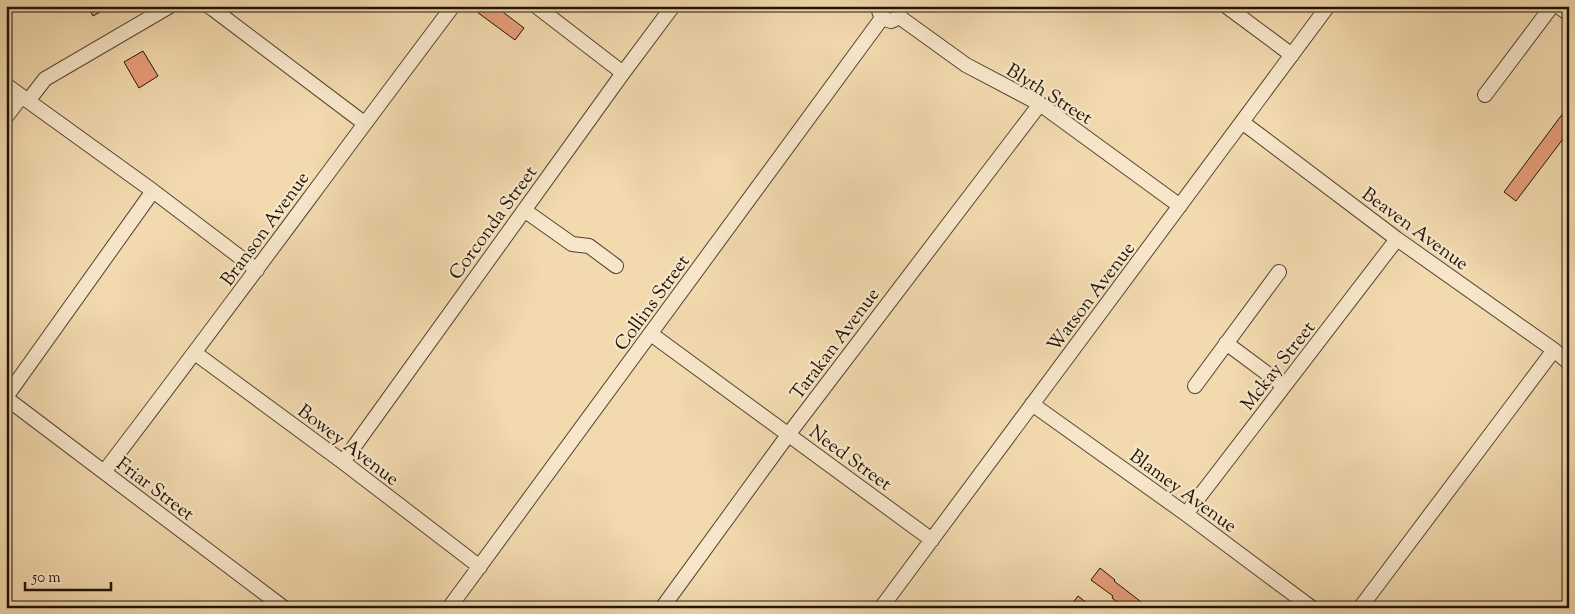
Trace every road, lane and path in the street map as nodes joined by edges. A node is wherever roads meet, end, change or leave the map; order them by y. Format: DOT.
graph roads {
  1 [pos="170,6"];
  2 [pos="453,6"];
  3 [pos="536,6"];
  4 [pos="673,6"];
  5 [pos="1226,6"];
  6 [pos="1328,6"];
  7 [pos="1552,6"];
  8 [pos="1558,6"];
  9 [pos="211,7"];
  10 [pos="161,10"];
  11 [pos="899,11"];
  12 [pos="881,12"];
  13 [pos="1569,14"];
  14 [pos="1292,55"];
  15 [pos="622,73"];
  16 [pos="6,85"];
  17 [pos="1485,95"];
  18 [pos="24,99"];
  19 [pos="1040,104"];
  20 [pos="6,117"];
  21 [pos="1242,122"];
  22 [pos="364,124"];
  23 [pos="153,191"];
  24 [pos="1180,206"];
  25 [pos="524,210"];
  26 [pos="1397,239"];
  27 [pos="616,266"];
  28 [pos="257,270"];
  29 [pos="1279,272"];
  30 [pos="651,334"];
  31 [pos="1226,343"];
  32 [pos="1554,350"];
  33 [pos="195,353"];
  34 [pos="1569,363"];
  35 [pos="1195,386"];
  36 [pos="1284,386"];
  37 [pos="6,397"];
  38 [pos="1032,404"];
  39 [pos="788,435"];
  40 [pos="343,462"];
  41 [pos="104,472"];
  42 [pos="1186,514"];
  43 [pos="932,540"];
  44 [pos="480,567"];
  45 [pos="284,608"];
  46 [pos="449,608"];
  47 [pos="662,608"];
  48 [pos="881,608"];
  49 [pos="1312,608"];
  50 [pos="1360,608"];
  1 -- 10 [label="street"];
  2 -- 22 [label="street, Branson Avenue"];
  3 -- 15 [label="street"];
  4 -- 15 [label="street, Corconda Street"];
  5 -- 14 [label="street"];
  6 -- 14 [label="street, Watson Avenue"];
  7 -- 17 [label="street"];
  8 -- 13 [label="street"];
  9 -- 22 [label="street"];
  10 -- 18 [label="street"];
  11 -- 12 [label="street"];
  11 -- 19 [label="street, Blyth Street"];
  12 -- 30 [label="street, Collins Street"];
  14 -- 21 [label="street, Watson Avenue"];
  15 -- 25 [label="street, Corconda Street"];
  16 -- 18 [label="street"];
  18 -- 20 [label="street"];
  18 -- 23 [label="street"];
  19 -- 24 [label="street, Blyth Street"];
  19 -- 39 [label="street, Tarakan Avenue"];
  21 -- 24 [label="street, Watson Avenue"];
  21 -- 26 [label="street, Beaven Avenue"];
  22 -- 28 [label="street, Branson Avenue"];
  23 -- 28 [label="street"];
  23 -- 37 [label="street"];
  24 -- 38 [label="street, Watson Avenue"];
  25 -- 27 [label="street"];
  25 -- 40 [label="street, Corconda Street"];
  26 -- 32 [label="street, Beaven Avenue"];
  26 -- 36 [label="street, Mckay Street"];
  28 -- 33 [label="street, Branson Avenue"];
  29 -- 31 [label="street"];
  30 -- 39 [label="street, Need Street"];
  30 -- 44 [label="street, Collins Street"];
  31 -- 35 [label="street"];
  31 -- 36 [label="street"];
  32 -- 34 [label="street, Beaven Avenue"];
  32 -- 50 [label="street"];
  33 -- 40 [label="street, Bowey Avenue"];
  33 -- 41 [label="street, Branson Avenue"];
  36 -- 42 [label="street, Mckay Street"];
  37 -- 41 [label="street, Friar Street"];
  38 -- 42 [label="street, Blamey Avenue"];
  38 -- 43 [label="street, Watson Avenue"];
  39 -- 43 [label="street, Need Street"];
  39 -- 47 [label="street, Tarakan Avenue"];
  40 -- 44 [label="street, Bowey Avenue"];
  41 -- 45 [label="street, Friar Street"];
  42 -- 49 [label="street, Blamey Avenue"];
  43 -- 48 [label="street, Watson Avenue"];
  44 -- 46 [label="street, Collins Street"];
}
